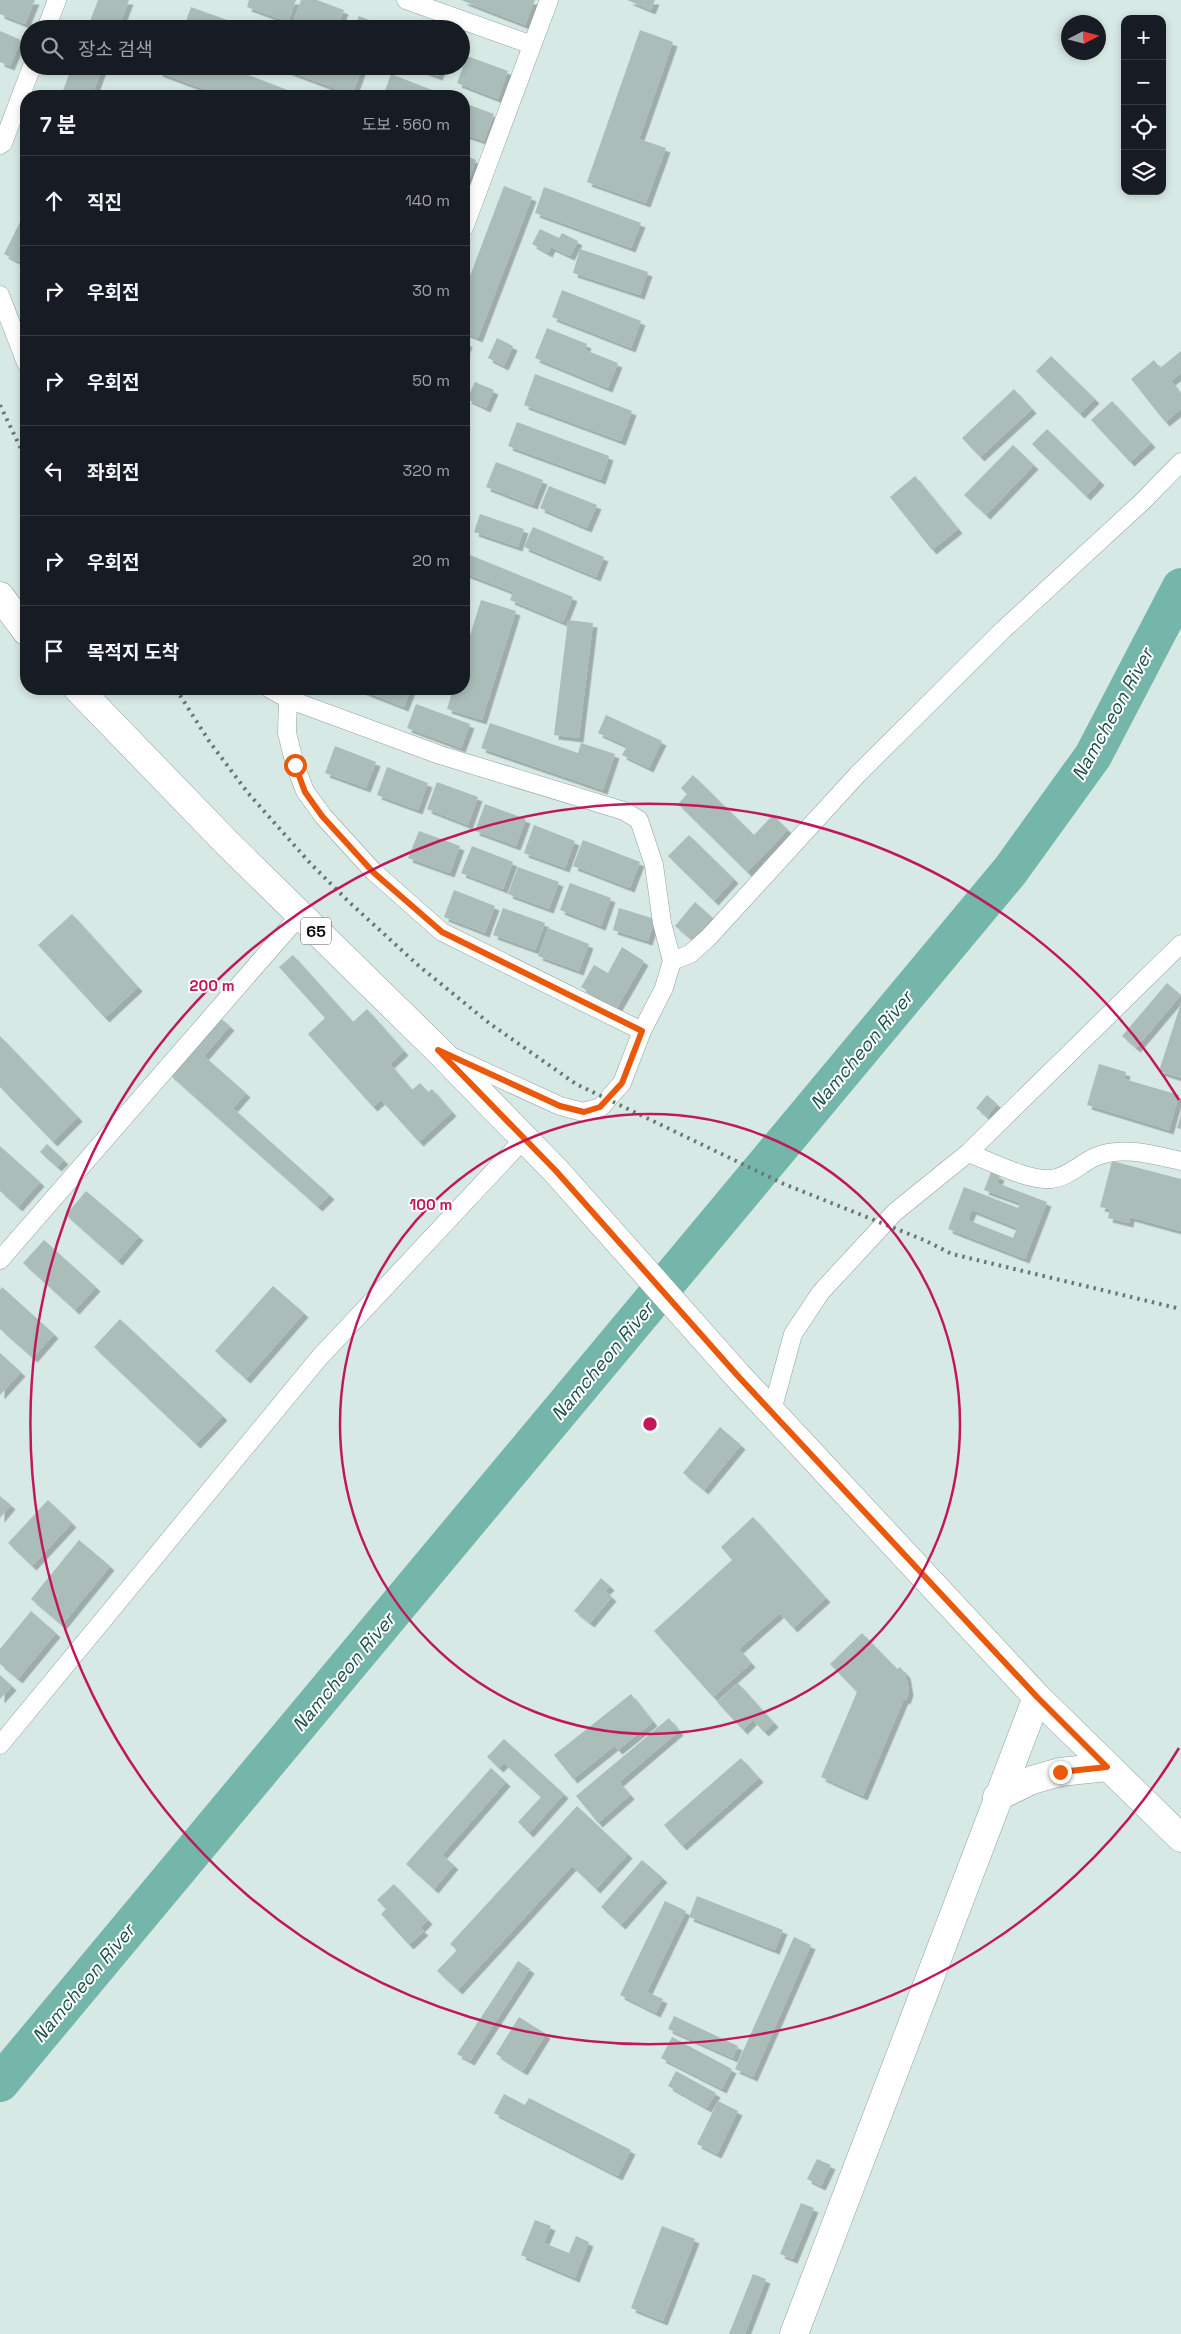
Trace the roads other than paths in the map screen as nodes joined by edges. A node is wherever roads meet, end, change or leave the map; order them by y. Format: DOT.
graph roads {
  1 [pos="57,0"];
  2 [pos="406,0"];
  3 [pos="549,0"];
  4 [pos="49,20"];
  5 [pos="462,20"];
  6 [pos="470,23"];
  7 [pos="532,45"];
  8 [pos="29,75"];
  9 [pos="23,90"];
  10 [pos="20,97"];
  11 [pos="0,145"];
  12 [pos="470,212"];
  13 [pos="0,295"];
  14 [pos="20,347"];
  15 [pos="1181,462"];
  16 [pos="0,596"];
  17 [pos="20,623"];
  18 [pos="84,695"];
  19 [pos="290,695"];
  20 [pos="292,695"];
  21 [pos="300,915"];
  22 [pos="1181,944"];
  23 [pos="672,961"];
  24 [pos="642,1031"];
  25 [pos="438,1050"];
  26 [pos="524,1139"];
  27 [pos="968,1153"];
  28 [pos="1181,1161"];
  29 [pos="0,1260"];
  30 [pos="772,1411"];
  31 [pos="1037,1697"];
  32 [pos="0,1745"];
  33 [pos="1107,1767"];
  34 [pos="997,1797"];
  35 [pos="1181,1838"];
  36 [pos="794,2334"];
  1 -- 4 [label="street"];
  2 -- 5 [label="street"];
  3 -- 7 [label="street"];
  6 -- 7 [label="street"];
  7 -- 12 [label="street"];
  8 -- 9 [label="street"];
  10 -- 11 [label="street"];
  13 -- 14 [label="street"];
  15 -- 23 [label="street"];
  16 -- 17 [label="main road"];
  18 -- 21 [label="main road, 65"];
  19 -- 24 [label="street"];
  20 -- 23 [label="street"];
  21 -- 25 [label="main road, 65"];
  21 -- 29 [label="street"];
  22 -- 27 [label="street"];
  23 -- 24 [label="street"];
  24 -- 25 [label="street"];
  25 -- 26 [label="main road, 65"];
  26 -- 30 [label="main road, 65"];
  26 -- 32 [label="street"];
  27 -- 28 [label="street"];
  27 -- 30 [label="street"];
  30 -- 31 [label="main road, 65"];
  31 -- 33 [label="main road, 65"];
  31 -- 34 [label="main road"];
  33 -- 34 [label="main road"];
  33 -- 35 [label="main road, 65"];
  34 -- 36 [label="main road"];
}
